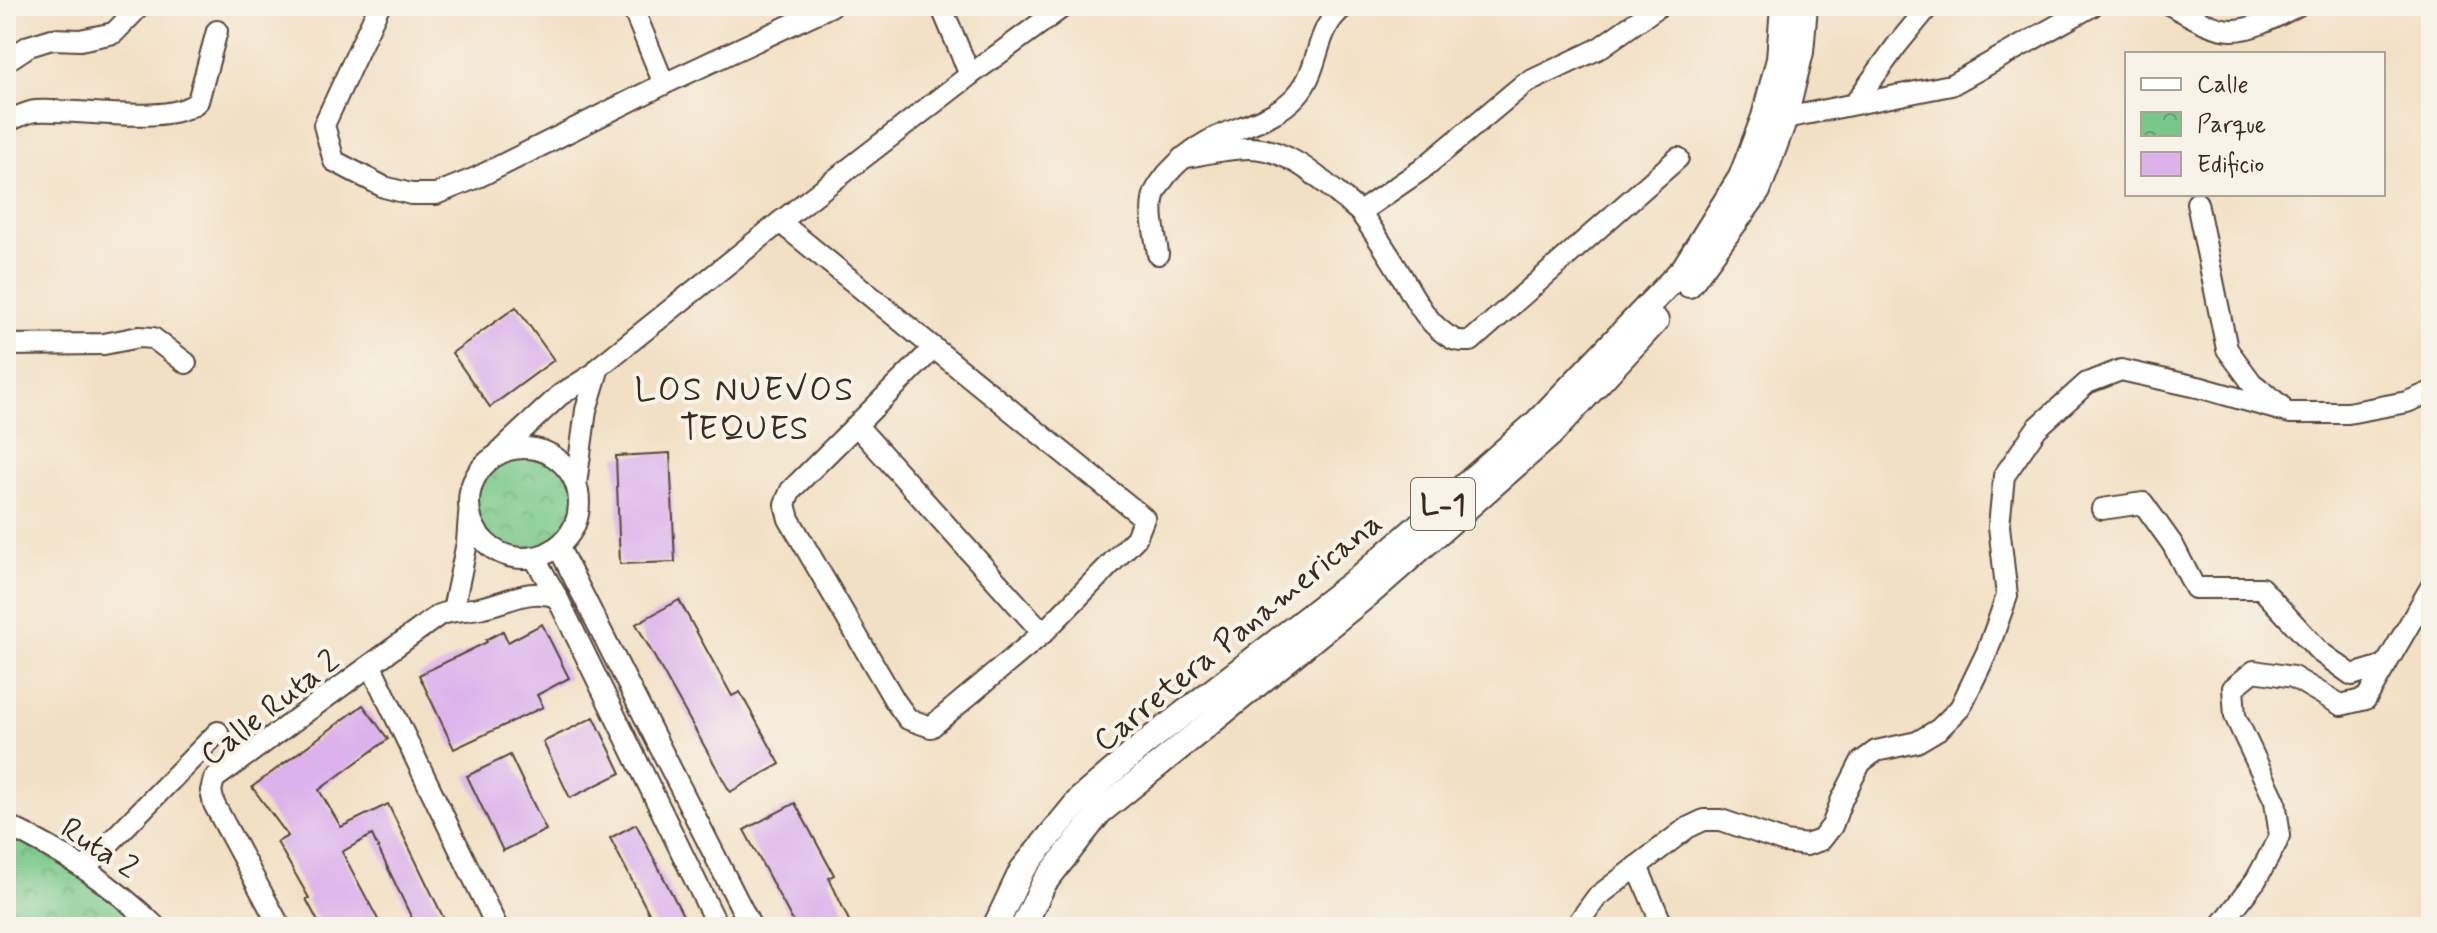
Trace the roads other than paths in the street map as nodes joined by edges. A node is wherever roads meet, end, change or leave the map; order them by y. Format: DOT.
graph roads {
  1 [pos="140,6"];
  2 [pos="379,6"];
  3 [pos="632,6"];
  4 [pos="831,6"];
  5 [pos="941,6"];
  6 [pos="1064,6"];
  7 [pos="1345,6"];
  8 [pos="1659,6"];
  9 [pos="1783,6"];
  10 [pos="1805,6"];
  11 [pos="1929,6"];
  12 [pos="2092,6"];
  13 [pos="2172,6"];
  14 [pos="2297,6"];
  15 [pos="217,31"];
  16 [pos="6,61"];
  17 [pos="970,75"];
  18 [pos="664,84"];
  19 [pos="1855,103"];
  20 [pos="1785,118"];
  21 [pos="6,122"];
  22 [pos="1182,158"];
  23 [pos="1678,158"];
  24 [pos="2197,203"];
  25 [pos="1360,212"];
  26 [pos="780,222"];
  27 [pos="1158,254"];
  28 [pos="6,345"];
  29 [pos="934,348"];
  30 [pos="186,363"];
  31 [pos="595,373"];
  32 [pos="2431,392"];
  33 [pos="2290,413"];
  34 [pos="857,426"];
  35 [pos="495,457"];
  36 [pos="576,484"];
  37 [pos="470,496"];
  38 [pos="2102,509"];
  39 [pos="558,546"];
  40 [pos="534,557"];
  41 [pos="2431,587"];
  42 [pos="557,597"];
  43 [pos="446,612"];
  44 [pos="1043,633"];
  45 [pos="2386,665"];
  46 [pos="371,666"];
  47 [pos="218,732"];
  48 [pos="6,825"];
  49 [pos="1637,866"];
  50 [pos="85,868"];
  51 [pos="156,927"];
  52 [pos="280,927"];
  53 [pos="497,927"];
  54 [pos="718,927"];
  55 [pos="751,927"];
  56 [pos="995,927"];
  57 [pos="1023,927"];
  58 [pos="1575,927"];
  59 [pos="1663,927"];
  60 [pos="2220,927"];
  1 -- 16 [label="street"];
  2 -- 18 [label="street"];
  3 -- 18 [label="street"];
  4 -- 18 [label="street"];
  5 -- 17 [label="street"];
  6 -- 17 [label="street"];
  7 -- 22 [label="street"];
  8 -- 25 [label="street"];
  9 -- 56 [label="main road, Carretera Panamericana / L-1"];
  10 -- 20 [label="main road, Carretera Panamericana / L-1"];
  11 -- 19 [label="street"];
  12 -- 19 [label="street"];
  13 -- 14 [label="street"];
  15 -- 21 [label="street"];
  17 -- 26 [label="street"];
  19 -- 20 [label="street"];
  20 -- 57 [label="main road, Carretera Panamericana / L-1"];
  22 -- 25 [label="street"];
  22 -- 27 [label="street"];
  23 -- 25 [label="street"];
  24 -- 33 [label="street"];
  26 -- 29 [label="street"];
  26 -- 31 [label="street"];
  28 -- 30 [label="street"];
  29 -- 34 [label="street"];
  29 -- 44 [label="street"];
  31 -- 35 [label="street"];
  31 -- 36 [label="street"];
  32 -- 33 [label="street"];
  33 -- 49 [label="street"];
  34 -- 44 [label="street"];
  34 -- 44 [label="street"];
  35 -- 36 [label="street"];
  35 -- 37 [label="street"];
  36 -- 39 [label="street"];
  37 -- 40 [label="street"];
  37 -- 43 [label="street"];
  38 -- 45 [label="street"];
  39 -- 40 [label="street"];
  39 -- 55 [label="street"];
  40 -- 42 [label="street"];
  41 -- 45 [label="street"];
  42 -- 43 [label="street"];
  42 -- 54 [label="street"];
  43 -- 46 [label="street, Calle Ruta 2"];
  45 -- 60 [label="street"];
  46 -- 52 [label="street, Calle Ruta 2"];
  46 -- 53 [label="street, Calle Ruta 2"];
  47 -- 50 [label="street"];
  48 -- 50 [label="street, Ruta 2"];
  49 -- 58 [label="street"];
  49 -- 59 [label="street"];
  50 -- 51 [label="street, Ruta 2"];
}
